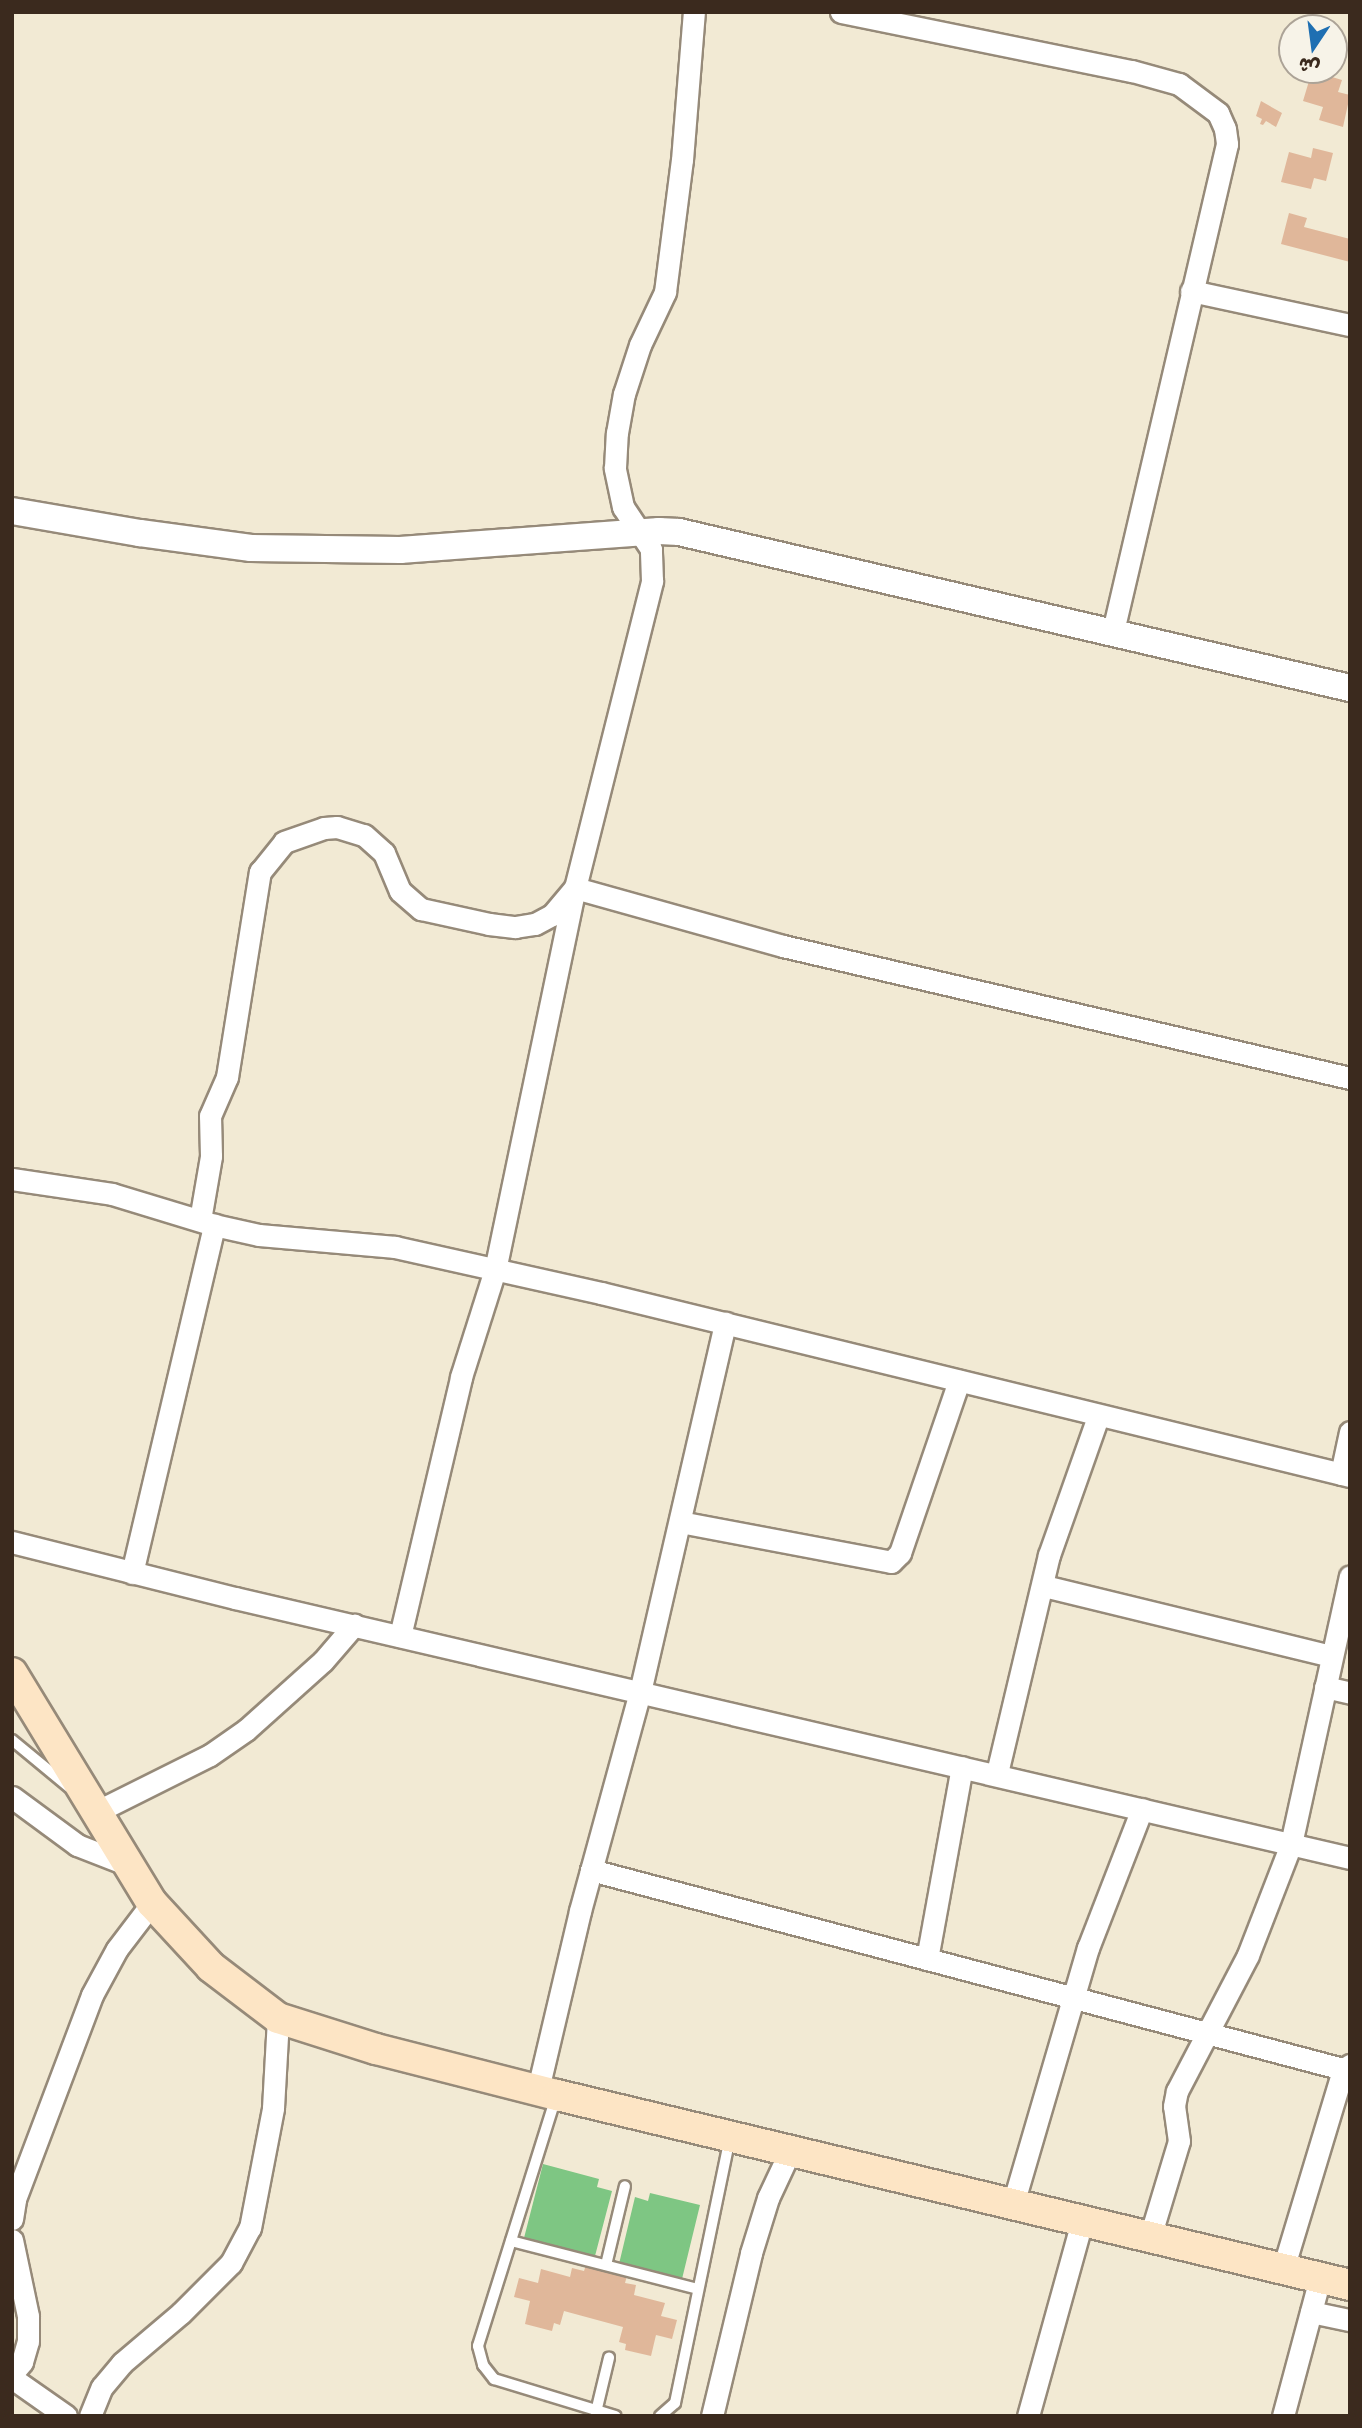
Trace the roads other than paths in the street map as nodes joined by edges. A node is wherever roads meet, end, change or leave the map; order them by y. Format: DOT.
graph roads {
  1 [pos="695,12"];
  2 [pos="841,12"];
  3 [pos="1191,290"];
  4 [pos="1350,324"];
  5 [pos="12,511"];
  6 [pos="644,533"];
  7 [pos="1113,631"];
  8 [pos="1350,688"];
  9 [pos="575,888"];
  10 [pos="1350,1079"];
  11 [pos="12,1180"];
  12 [pos="207,1223"];
  13 [pos="495,1270"];
  14 [pos="725,1323"];
  15 [pos="959,1381"];
  16 [pos="1098,1417"];
  17 [pos="1350,1432"];
  18 [pos="1345,1475"];
  19 [pos="680,1522"];
  20 [pos="12,1542"];
  21 [pos="132,1573"];
  22 [pos="1350,1576"];
  23 [pos="1044,1586"];
  24 [pos="354,1625"];
  25 [pos="400,1636"];
  26 [pos="1332,1656"];
  27 [pos="12,1673"];
  28 [pos="1325,1688"];
  29 [pos="640,1692"];
  30 [pos="1350,1693"];
  31 [pos="12,1740"];
  32 [pos="962,1767"];
  33 [pos="997,1773"];
  34 [pos="12,1797"];
  35 [pos="1142,1809"];
  36 [pos="98,1811"];
  37 [pos="1291,1844"];
  38 [pos="1350,1858"];
  39 [pos="126,1864"];
  40 [pos="591,1870"];
  41 [pos="152,1903"];
  42 [pos="927,1959"];
  43 [pos="1073,1998"];
  44 [pos="278,2018"];
  45 [pos="1210,2034"];
  46 [pos="1348,2069"];
  47 [pos="547,2092"];
  48 [pos="730,2136"];
  49 [pos="791,2150"];
  50 [pos="625,2186"];
  51 [pos="1013,2204"];
  52 [pos="12,2219"];
  53 [pos="1082,2221"];
  54 [pos="1150,2237"];
  55 [pos="12,2240"];
  56 [pos="511,2241"];
  57 [pos="606,2265"];
  58 [pos="1283,2269"];
  59 [pos="1320,2278"];
  60 [pos="1350,2285"];
  61 [pos="698,2289"];
  62 [pos="1311,2312"];
  63 [pos="1350,2320"];
  64 [pos="609,2358"];
  65 [pos="12,2376"];
  66 [pos="596,2412"];
  67 [pos="66,2416"];
  68 [pos="89,2416"];
  69 [pos="616,2416"];
  70 [pos="660,2416"];
  71 [pos="712,2416"];
  72 [pos="1028,2416"];
  73 [pos="1283,2416"];
  1 -- 6 [label="street"];
  2 -- 3 [label="street"];
  3 -- 4 [label="street"];
  3 -- 7 [label="street"];
  5 -- 6 [label="street"];
  6 -- 7 [label="street"];
  6 -- 9 [label="street"];
  7 -- 8 [label="street"];
  9 -- 10 [label="street"];
  9 -- 12 [label="street"];
  9 -- 13 [label="street"];
  11 -- 12 [label="street"];
  12 -- 13 [label="street"];
  12 -- 21 [label="street"];
  13 -- 14 [label="street"];
  13 -- 25 [label="street"];
  14 -- 15 [label="street"];
  14 -- 19 [label="street"];
  15 -- 16 [label="street"];
  15 -- 19 [label="street"];
  16 -- 18 [label="street"];
  16 -- 23 [label="street"];
  17 -- 18 [label="street"];
  19 -- 29 [label="street"];
  20 -- 21 [label="street"];
  21 -- 24 [label="street"];
  22 -- 26 [label="street"];
  23 -- 26 [label="street"];
  23 -- 33 [label="street"];
  24 -- 25 [label="street"];
  24 -- 36 [label="street"];
  25 -- 29 [label="street"];
  26 -- 28 [label="street"];
  27 -- 36 [label="main road"];
  28 -- 30 [label="street"];
  28 -- 37 [label="street"];
  29 -- 32 [label="street"];
  29 -- 40 [label="street"];
  31 -- 36 [label="lane"];
  32 -- 33 [label="street"];
  32 -- 42 [label="street"];
  33 -- 35 [label="street"];
  34 -- 39 [label="street"];
  35 -- 37 [label="street"];
  35 -- 43 [label="street"];
  36 -- 39 [label="main road"];
  37 -- 38 [label="street"];
  37 -- 45 [label="street"];
  39 -- 41 [label="main road"];
  40 -- 42 [label="street"];
  40 -- 47 [label="street"];
  41 -- 44 [label="main road"];
  41 -- 52 [label="street"];
  42 -- 43 [label="street"];
  43 -- 45 [label="street"];
  43 -- 51 [label="street"];
  44 -- 47 [label="main road"];
  44 -- 68 [label="street"];
  45 -- 46 [label="street"];
  45 -- 54 [label="street"];
  46 -- 58 [label="street"];
  47 -- 48 [label="main road"];
  47 -- 56 [label="lane"];
  48 -- 49 [label="main road"];
  48 -- 61 [label="lane"];
  49 -- 51 [label="main road"];
  49 -- 71 [label="street"];
  50 -- 57 [label="lane"];
  51 -- 53 [label="main road"];
  53 -- 54 [label="main road"];
  53 -- 72 [label="street"];
  54 -- 58 [label="main road"];
  55 -- 65 [label="street"];
  56 -- 57 [label="lane"];
  56 -- 66 [label="lane"];
  57 -- 61 [label="lane"];
  58 -- 59 [label="main road"];
  59 -- 60 [label="main road"];
  59 -- 62 [label="street"];
  61 -- 70 [label="lane"];
  62 -- 63 [label="street"];
  62 -- 73 [label="street"];
  64 -- 66 [label="lane"];
  65 -- 67 [label="street"];
  66 -- 69 [label="lane"];
}
